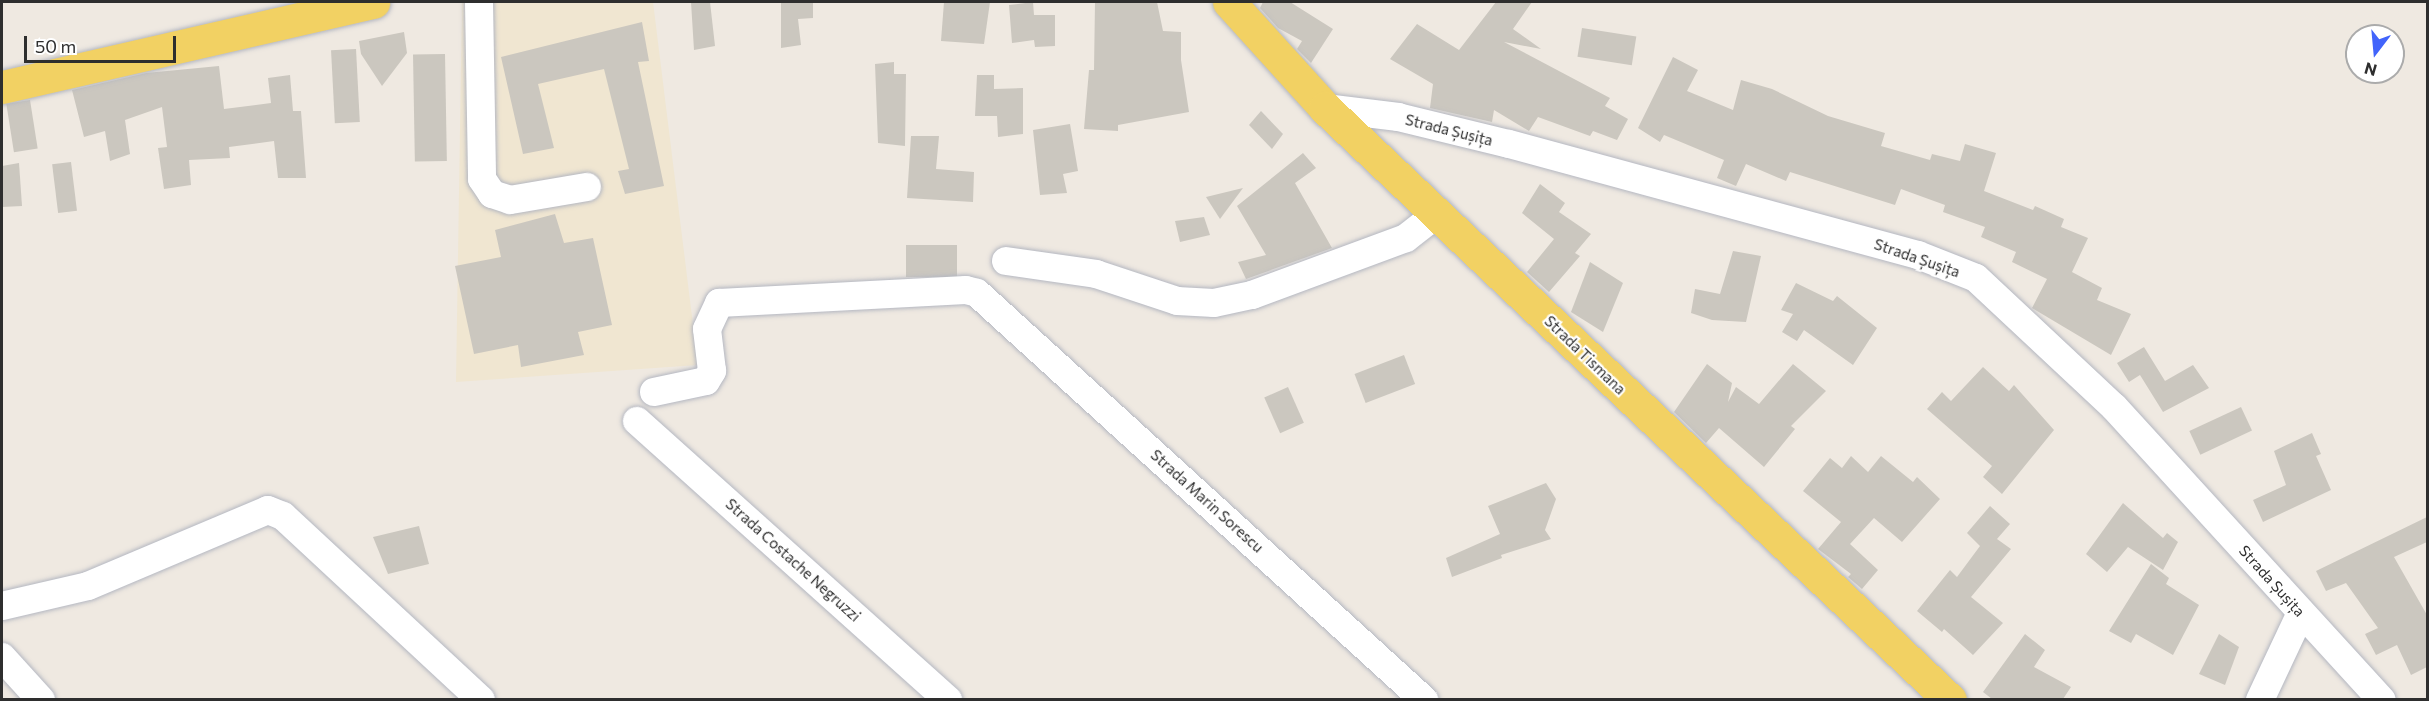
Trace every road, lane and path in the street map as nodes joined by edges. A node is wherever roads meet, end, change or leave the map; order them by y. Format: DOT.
graph roads {
  1 [pos="373,2"];
  2 [pos="479,2"];
  3 [pos="1229,2"];
  4 [pos="2,87"];
  5 [pos="1325,108"];
  6 [pos="586,188"];
  7 [pos="1437,214"];
  8 [pos="1006,261"];
  9 [pos="654,392"];
  10 [pos="637,421"];
  11 [pos="2,606"];
  12 [pos="2301,613"];
  13 [pos="2,657"];
  14 [pos="41,699"];
  15 [pos="481,699"];
  16 [pos="948,699"];
  17 [pos="1424,699"];
  18 [pos="1950,699"];
  19 [pos="2260,699"];
  20 [pos="2382,699"];
  1 -- 4 [label="main road"];
  2 -- 6 [label="street"];
  3 -- 5 [label="main road, Strada Tismana"];
  5 -- 7 [label="main road, Strada Tismana"];
  5 -- 12 [label="street, Strada Șușița"];
  7 -- 8 [label="street"];
  7 -- 18 [label="main road, Strada Tismana"];
  9 -- 17 [label="street, Strada Marin Sorescu"];
  10 -- 16 [label="street, Strada Costache Negruzzi"];
  11 -- 15 [label="street"];
  12 -- 19 [label="street"];
  12 -- 20 [label="street, Strada Șușița"];
  13 -- 14 [label="street"];
}
